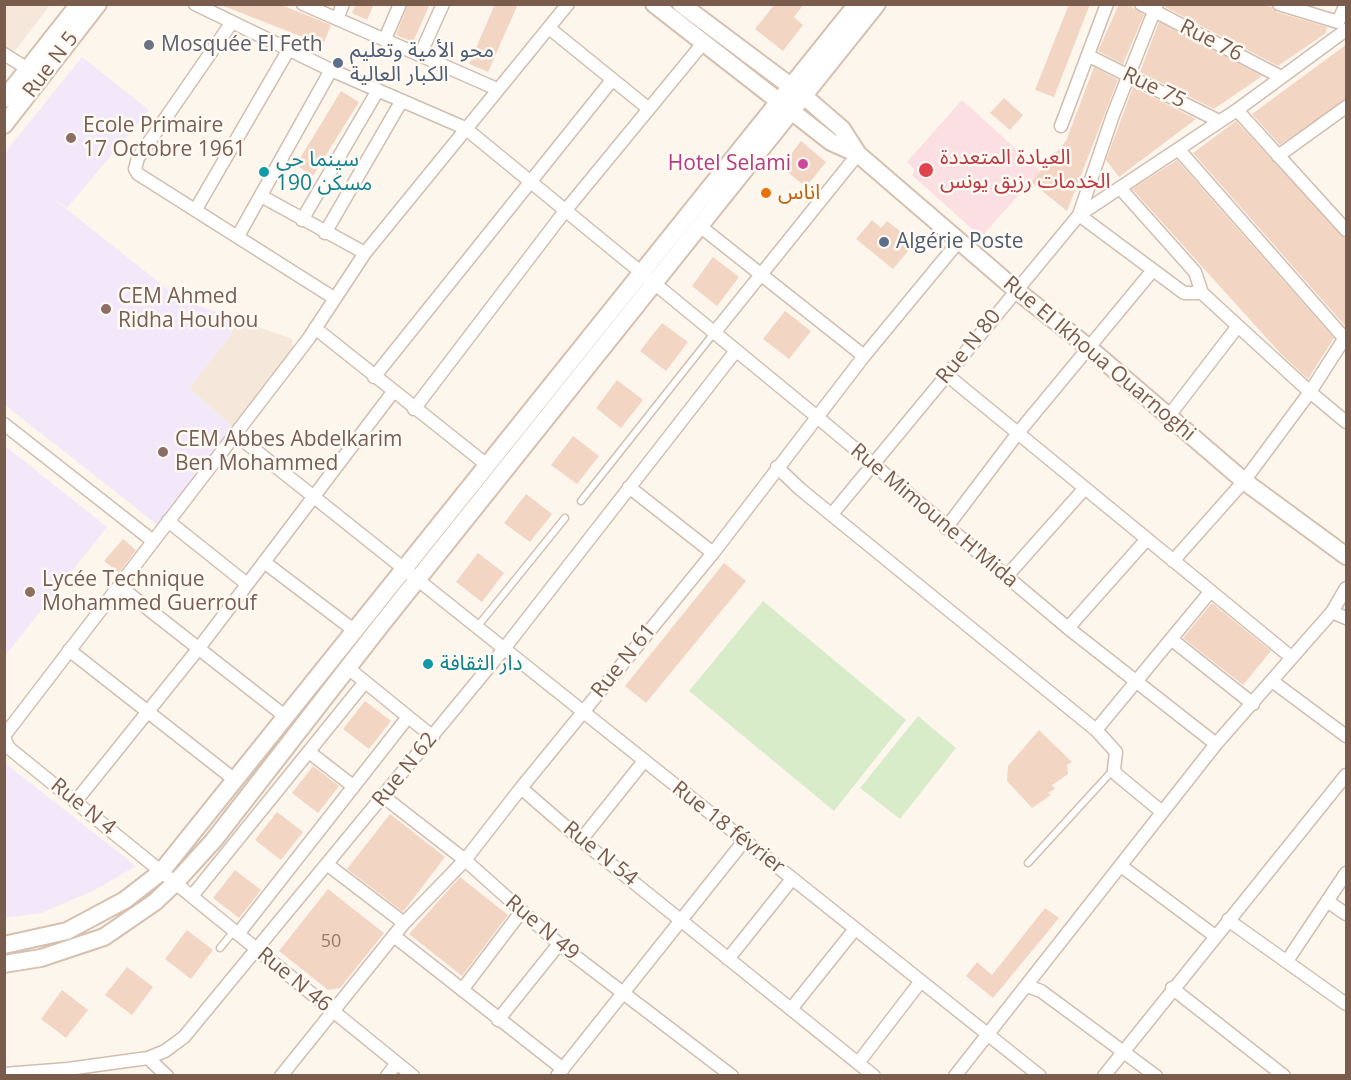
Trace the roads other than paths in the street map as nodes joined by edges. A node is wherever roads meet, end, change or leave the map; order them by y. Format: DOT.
graph roads {
  1 [pos="79,4"];
  2 [pos="98,4"];
  3 [pos="195,4"];
  4 [pos="303,4"];
  5 [pos="343,4"];
  6 [pos="400,4"];
  7 [pos="443,4"];
  8 [pos="568,4"];
  9 [pos="654,4"];
  10 [pos="681,4"];
  11 [pos="857,4"];
  12 [pos="1107,4"];
  13 [pos="1141,4"];
  14 [pos="1279,4"];
  15 [pos="1346,4"];
  16 [pos="876,5"];
  17 [pos="1156,8"];
  18 [pos="337,19"];
  19 [pos="232,22"];
  20 [pos="549,28"];
  21 [pos="1344,28"];
  22 [pos="386,39"];
  23 [pos="704,42"];
  24 [pos="289,49"];
  25 [pos="4,54"];
  26 [pos="420,55"];
  27 [pos="1089,56"];
  28 [pos="28,69"];
  29 [pos="332,70"];
  30 [pos="1129,76"];
  31 [pos="1281,77"];
  32 [pos="612,80"];
  33 [pos="790,86"];
  34 [pos="497,89"];
  35 [pos="378,90"];
  36 [pos="805,97"];
  37 [pos="4,99"];
  38 [pos="778,101"];
  39 [pos="401,102"];
  40 [pos="1347,107"];
  41 [pos="649,110"];
  42 [pos="1237,110"];
  43 [pos="791,112"];
  44 [pos="1219,121"];
  45 [pos="4,125"];
  46 [pos="1061,126"];
  47 [pos="465,128"];
  48 [pos="1179,150"];
  49 [pos="858,154"];
  50 [pos="1278,156"];
  51 [pos="530,181"];
  52 [pos="1120,189"];
  53 [pos="261,196"];
  54 [pos="196,208"];
  55 [pos="566,211"];
  56 [pos="1079,215"];
  57 [pos="302,220"];
  58 [pos="701,226"];
  59 [pos="1347,230"];
  60 [pos="325,233"];
  61 [pos="238,236"];
  62 [pos="959,241"];
  63 [pos="365,253"];
  64 [pos="1153,270"];
  65 [pos="642,272"];
  66 [pos="762,275"];
  67 [pos="655,284"];
  68 [pos="1016,290"];
  69 [pos="1202,293"];
  70 [pos="334,297"];
  71 [pos="1238,326"];
  72 [pos="315,328"];
  73 [pos="714,333"];
  74 [pos="1346,338"];
  75 [pos="1088,347"];
  76 [pos="735,352"];
  77 [pos="864,356"];
  78 [pos="947,375"];
  79 [pos="374,377"];
  80 [pos="393,392"];
  81 [pos="1310,392"];
  82 [pos="414,409"];
  83 [pos="816,416"];
  84 [pos="1168,417"];
  85 [pos="1347,422"];
  86 [pos="4,424"];
  87 [pos="1018,433"];
  88 [pos="235,434"];
  89 [pos="487,465"];
  90 [pos="871,465"];
  91 [pos="777,467"];
  92 [pos="1244,481"];
  93 [pos="629,487"];
  94 [pos="1085,488"];
  95 [pos="313,497"];
  96 [pos="581,501"];
  97 [pos="832,514"];
  98 [pos="565,518"];
  99 [pos="168,521"];
  100 [pos="946,528"];
  101 [pos="1147,539"];
  102 [pos="153,541"];
  103 [pos="713,553"];
  104 [pos="1347,556"];
  105 [pos="1173,561"];
  106 [pos="264,562"];
  107 [pos="410,575"];
  108 [pos="1006,577"];
  109 [pos="247,584"];
  110 [pos="119,586"];
  111 [pos="1347,588"];
  112 [pos="1210,591"];
  113 [pos="1332,612"];
  114 [pos="1347,618"];
  115 [pos="476,628"];
  116 [pos="1068,628"];
  117 [pos="355,631"];
  118 [pos="1171,639"];
  119 [pos="200,648"];
  120 [pos="69,650"];
  121 [pos="503,650"];
  122 [pos="1291,657"];
  123 [pos="348,668"];
  124 [pos="1272,681"];
  125 [pos="365,682"];
  126 [pos="1136,682"];
  127 [pos="1252,704"];
  128 [pos="582,712"];
  129 [pos="148,713"];
  130 [pos="286,717"];
  131 [pos="408,717"];
  132 [pos="1096,730"];
  133 [pos="1347,736"];
  134 [pos="433,737"];
  135 [pos="5,739"];
  136 [pos="1216,744"];
  137 [pos="309,752"];
  138 [pos="644,761"];
  139 [pos="1114,769"];
  140 [pos="1347,775"];
  141 [pos="236,780"];
  142 [pos="354,786"];
  143 [pos="520,788"];
  144 [pos="384,797"];
  145 [pos="76,801"];
  146 [pos="1162,812"];
  147 [pos="581,840"];
  148 [pos="744,841"];
  149 [pos="465,860"];
  150 [pos="1028,863"];
  151 [pos="328,865"];
  152 [pos="1121,866"];
  153 [pos="161,872"];
  154 [pos="1347,873"];
  155 [pos="792,879"];
  156 [pos="175,883"];
  157 [pos="192,896"];
  158 [pos="1327,901"];
  159 [pos="521,912"];
  160 [pos="1347,914"];
  161 [pos="1228,920"];
  162 [pos="680,921"];
  163 [pos="404,923"];
  164 [pos="855,929"];
  165 [pos="236,933"];
  166 [pos="394,936"];
  167 [pos="1215,936"];
  168 [pos="559,944"];
  169 [pos="4,945"];
  170 [pos="220,948"];
  171 [pos="258,950"];
  172 [pos="728,959"];
  173 [pos="1287,961"];
  174 [pos="4,964"];
  175 [pos="921,981"];
  176 [pos="1027,986"];
  177 [pos="1172,988"];
  178 [pos="462,990"];
  179 [pos="622,991"];
  180 [pos="1347,1004"];
  181 [pos="791,1009"];
  182 [pos="333,1012"];
  183 [pos="498,1020"];
  184 [pos="988,1034"];
  185 [pos="1123,1050"];
  186 [pos="148,1058"];
  187 [pos="858,1062"];
  188 [pos="397,1063"];
  189 [pos="560,1072"];
  190 [pos="4,1074"];
  191 [pos="152,1076"];
  192 [pos="167,1076"];
  193 [pos="281,1076"];
  194 [pos="387,1076"];
  195 [pos="413,1076"];
  196 [pos="732,1076"];
  197 [pos="874,1076"];
  198 [pos="955,1076"];
  199 [pos="1040,1076"];
  200 [pos="1104,1076"];
  201 [pos="1156,1076"];
  202 [pos="1284,1076"];
  1 -- 28 [label="main road, Rue N 5"];
  2 -- 45 [label="main road, Rue N 5"];
  3 -- 19 [label="street, Rue Mimoune H'Mida"];
  4 -- 18 [label="street"];
  5 -- 18 [label="street"];
  6 -- 22 [label="street"];
  7 -- 26 [label="street"];
  8 -- 20 [label="street"];
  9 -- 23 [label="main road"];
  10 -- 33 [label="main road"];
  11 -- 33 [label="main road"];
  12 -- 27 [label="street"];
  13 -- 17 [label="street, Rue 76"];
  14 -- 21 [label="street"];
  15 -- 21 [label="street"];
  16 -- 36 [label="main road"];
  17 -- 30 [label="street, Rue N 80"];
  17 -- 31 [label="street, Rue 76"];
  18 -- 22 [label="street"];
  19 -- 24 [label="street, Rue Mimoune H'Mida"];
  19 -- 54 [label="street"];
  20 -- 32 [label="street"];
  20 -- 34 [label="street"];
  21 -- 31 [label="street"];
  22 -- 26 [label="street"];
  23 -- 38 [label="main road"];
  23 -- 41 [label="street"];
  24 -- 29 [label="street, Rue Mimoune H'Mida"];
  24 -- 54 [label="street"];
  25 -- 28 [label="street"];
  26 -- 34 [label="street"];
  27 -- 30 [label="street, Rue 75"];
  27 -- 46 [label="street"];
  28 -- 37 [label="main road, Rue N 5"];
  29 -- 35 [label="street, Rue Mimoune H'Mida"];
  29 -- 53 [label="street"];
  30 -- 44 [label="street, Rue 75"];
  30 -- 56 [label="street, Rue N 80"];
  31 -- 42 [label="street"];
  32 -- 41 [label="street"];
  32 -- 51 [label="street"];
  33 -- 36 [label="main road"];
  33 -- 38 [label="main road"];
  34 -- 47 [label="street"];
  35 -- 39 [label="street, Rue Mimoune H'Mida"];
  35 -- 57 [label="street"];
  36 -- 43 [label="main road"];
  36 -- 49 [label="main road"];
  38 -- 43 [label="main road"];
  38 -- 65 [label="main road"];
  39 -- 47 [label="street, Rue Mimoune H'Mida"];
  39 -- 60 [label="street"];
  40 -- 50 [label="street"];
  41 -- 55 [label="street"];
  42 -- 44 [label="street"];
  42 -- 50 [label="street"];
  43 -- 49 [label="main road"];
  43 -- 58 [label="main road"];
  44 -- 48 [label="street"];
  47 -- 51 [label="street, Rue Mimoune H'Mida"];
  47 -- 63 [label="street"];
  48 -- 52 [label="street"];
  48 -- 74 [label="street"];
  49 -- 62 [label="main road, Rue EI Ikhoua Ouarnoghi"];
  49 -- 66 [label="street"];
  50 -- 59 [label="street"];
  51 -- 55 [label="street, Rue Mimoune H'Mida"];
  51 -- 79 [label="street"];
  52 -- 56 [label="street"];
  52 -- 69 [label="street"];
  53 -- 57 [label="street"];
  53 -- 61 [label="street"];
  54 -- 61 [label="street"];
  55 -- 65 [label="street, Rue Mimoune H'Mida"];
  55 -- 82 [label="street"];
  56 -- 64 [label="street"];
  56 -- 68 [label="street, Rue N 80"];
  57 -- 60 [label="street"];
  58 -- 66 [label="street"];
  58 -- 67 [label="main road"];
  60 -- 63 [label="street"];
  61 -- 70 [label="street"];
  62 -- 68 [label="main road, Rue EI Ikhoua Ouarnoghi"];
  62 -- 77 [label="street, Rue N 61"];
  63 -- 70 [label="street"];
  64 -- 69 [label="street"];
  64 -- 75 [label="street"];
  65 -- 67 [label="street, Rue Mimoune H'Mida"];
  65 -- 89 [label="main road"];
  66 -- 73 [label="street"];
  66 -- 77 [label="street"];
  67 -- 73 [label="street, Rue Mimoune H'Mida"];
  67 -- 107 [label="main road"];
  68 -- 75 [label="main road, Rue EI Ikhoua Ouarnoghi"];
  68 -- 78 [label="street, Rue N 80"];
  69 -- 71 [label="street"];
  70 -- 72 [label="street"];
  71 -- 81 [label="street"];
  71 -- 84 [label="street"];
  72 -- 79 [label="street"];
  72 -- 88 [label="street"];
  73 -- 76 [label="street, Rue Mimoune H'Mida"];
  73 -- 96 [label="lane"];
  74 -- 81 [label="street"];
  75 -- 84 [label="main road, Rue EI Ikhoua Ouarnoghi"];
  75 -- 87 [label="street"];
  76 -- 83 [label="street, Rue Mimoune H'Mida"];
  76 -- 93 [label="street, Rue N 62"];
  77 -- 83 [label="street, Rue N 61"];
  78 -- 87 [label="street"];
  78 -- 90 [label="street, Rue N 80"];
  79 -- 80 [label="street"];
  80 -- 82 [label="street"];
  80 -- 95 [label="street"];
  81 -- 85 [label="street"];
  81 -- 92 [label="street"];
  82 -- 89 [label="street"];
  83 -- 90 [label="street, Rue Mimoune H'Mida"];
  83 -- 91 [label="street, Rue N 61"];
  84 -- 92 [label="main road, Rue EI Ikhoua Ouarnoghi"];
  86 -- 102 [label="street"];
  87 -- 94 [label="street"];
  87 -- 100 [label="street"];
  88 -- 95 [label="street, Rue 18 février"];
  88 -- 99 [label="street"];
  89 -- 107 [label="main road"];
  90 -- 97 [label="street, Rue N 80"];
  90 -- 100 [label="street, Rue Mimoune H'Mida"];
  91 -- 97 [label="street"];
  91 -- 103 [label="street, Rue N 61"];
  92 -- 104 [label="main road, Rue EI Ikhoua Ouarnoghi"];
  92 -- 105 [label="street"];
  93 -- 103 [label="street"];
  93 -- 121 [label="street, Rue N 62"];
  94 -- 101 [label="street"];
  94 -- 108 [label="street"];
  95 -- 106 [label="street"];
  95 -- 107 [label="street, Rue 18 février"];
  97 -- 132 [label="street"];
  98 -- 115 [label="lane"];
  99 -- 102 [label="street"];
  99 -- 109 [label="street"];
  100 -- 108 [label="street, Rue Mimoune H'Mida"];
  101 -- 105 [label="street"];
  101 -- 116 [label="street"];
  102 -- 110 [label="street"];
  103 -- 128 [label="street, Rue N 61"];
  105 -- 112 [label="street"];
  106 -- 109 [label="street"];
  106 -- 117 [label="street"];
  107 -- 115 [label="street, Rue 18 février"];
  107 -- 117 [label="main road"];
  107 -- 123 [label="main road"];
  108 -- 116 [label="street, Rue Mimoune H'Mida"];
  109 -- 119 [label="street"];
  110 -- 119 [label="street"];
  110 -- 120 [label="street"];
  111 -- 113 [label="street"];
  112 -- 118 [label="street"];
  112 -- 122 [label="street"];
  113 -- 114 [label="street"];
  113 -- 122 [label="street"];
  115 -- 121 [label="street, Rue 18 février"];
  116 -- 126 [label="street, Rue Mimoune H'Mida"];
  117 -- 130 [label="main road"];
  118 -- 126 [label="street"];
  118 -- 127 [label="street"];
  119 -- 129 [label="street"];
  119 -- 130 [label="street"];
  120 -- 129 [label="street"];
  120 -- 135 [label="street"];
  121 -- 128 [label="street, Rue 18 février"];
  121 -- 134 [label="street, Rue N 62"];
  122 -- 124 [label="street"];
  123 -- 125 [label="street"];
  123 -- 156 [label="main road"];
  124 -- 127 [label="street"];
  124 -- 133 [label="street"];
  125 -- 131 [label="street"];
  125 -- 137 [label="street"];
  126 -- 132 [label="street"];
  126 -- 136 [label="street, Rue Mimoune H'Mida"];
  127 -- 136 [label="street"];
  128 -- 138 [label="street, Rue 18 février"];
  128 -- 143 [label="street, Rue N 61"];
  129 -- 141 [label="street"];
  129 -- 145 [label="street"];
  130 -- 141 [label="main road"];
  131 -- 134 [label="street"];
  131 -- 142 [label="street"];
  132 -- 139 [label="street"];
  134 -- 144 [label="street, Rue N 62"];
  135 -- 145 [label="street, Rue N 4"];
  136 -- 146 [label="street"];
  137 -- 142 [label="street"];
  137 -- 157 [label="street"];
  138 -- 147 [label="street"];
  138 -- 148 [label="street, Rue 18 février"];
  139 -- 146 [label="street"];
  139 -- 150 [label="lane"];
  140 -- 161 [label="street"];
  141 -- 153 [label="main road"];
  142 -- 165 [label="street"];
  143 -- 147 [label="street, Rue N 54"];
  143 -- 149 [label="street, Rue N 61"];
  144 -- 149 [label="street, Rue N 49"];
  144 -- 151 [label="street, Rue N 62"];
  145 -- 153 [label="street, Rue N 4"];
  146 -- 152 [label="street"];
  147 -- 162 [label="street, Rue N 54"];
  148 -- 155 [label="street, Rue 18 février"];
  148 -- 162 [label="street"];
  149 -- 159 [label="street, Rue N 49"];
  149 -- 163 [label="street, Rue N 61"];
  151 -- 163 [label="street"];
  151 -- 171 [label="street, Rue N 62"];
  152 -- 167 [label="street"];
  152 -- 176 [label="street"];
  153 -- 156 [label="street, Rue N 4"];
  153 -- 169 [label="main road"];
  154 -- 158 [label="street"];
  155 -- 164 [label="street, Rue 18 février"];
  155 -- 172 [label="street"];
  156 -- 157 [label="street, Rue N 46"];
  156 -- 174 [label="main road"];
  157 -- 165 [label="street, Rue N 46"];
  158 -- 160 [label="street"];
  158 -- 173 [label="street"];
  159 -- 168 [label="street, Rue N 49"];
  159 -- 178 [label="street"];
  161 -- 167 [label="street"];
  161 -- 173 [label="street"];
  162 -- 172 [label="street, Rue N 54"];
  162 -- 179 [label="street"];
  163 -- 166 [label="street, Rue N 61"];
  164 -- 175 [label="street, Rue 18 février"];
  164 -- 181 [label="street"];
  165 -- 170 [label="lane"];
  165 -- 171 [label="street, Rue N 46"];
  166 -- 178 [label="street"];
  166 -- 182 [label="street, Rue N 61"];
  167 -- 177 [label="street"];
  168 -- 179 [label="street, Rue N 49"];
  168 -- 183 [label="street"];
  171 -- 182 [label="street, Rue N 46"];
  171 -- 186 [label="street, Rue N 62"];
  172 -- 181 [label="street, Rue N 54"];
  173 -- 180 [label="street"];
  175 -- 184 [label="street, Rue 18 février"];
  175 -- 187 [label="street"];
  176 -- 184 [label="street"];
  176 -- 185 [label="street"];
  177 -- 185 [label="street"];
  177 -- 202 [label="street"];
  178 -- 183 [label="street"];
  179 -- 189 [label="street"];
  179 -- 196 [label="street, Rue N 49"];
  181 -- 187 [label="street, Rue N 54"];
  182 -- 188 [label="street, Rue N 46"];
  182 -- 193 [label="street, Rue N 61"];
  183 -- 189 [label="street"];
  184 -- 198 [label="street"];
  184 -- 199 [label="street, Rue 18 février"];
  185 -- 200 [label="street"];
  185 -- 201 [label="street"];
  186 -- 190 [label="street, Rue N 62"];
  186 -- 191 [label="street"];
  186 -- 192 [label="street"];
  187 -- 197 [label="street, Rue N 54"];
  188 -- 194 [label="street"];
  188 -- 195 [label="street, Rue N 46"];
}
